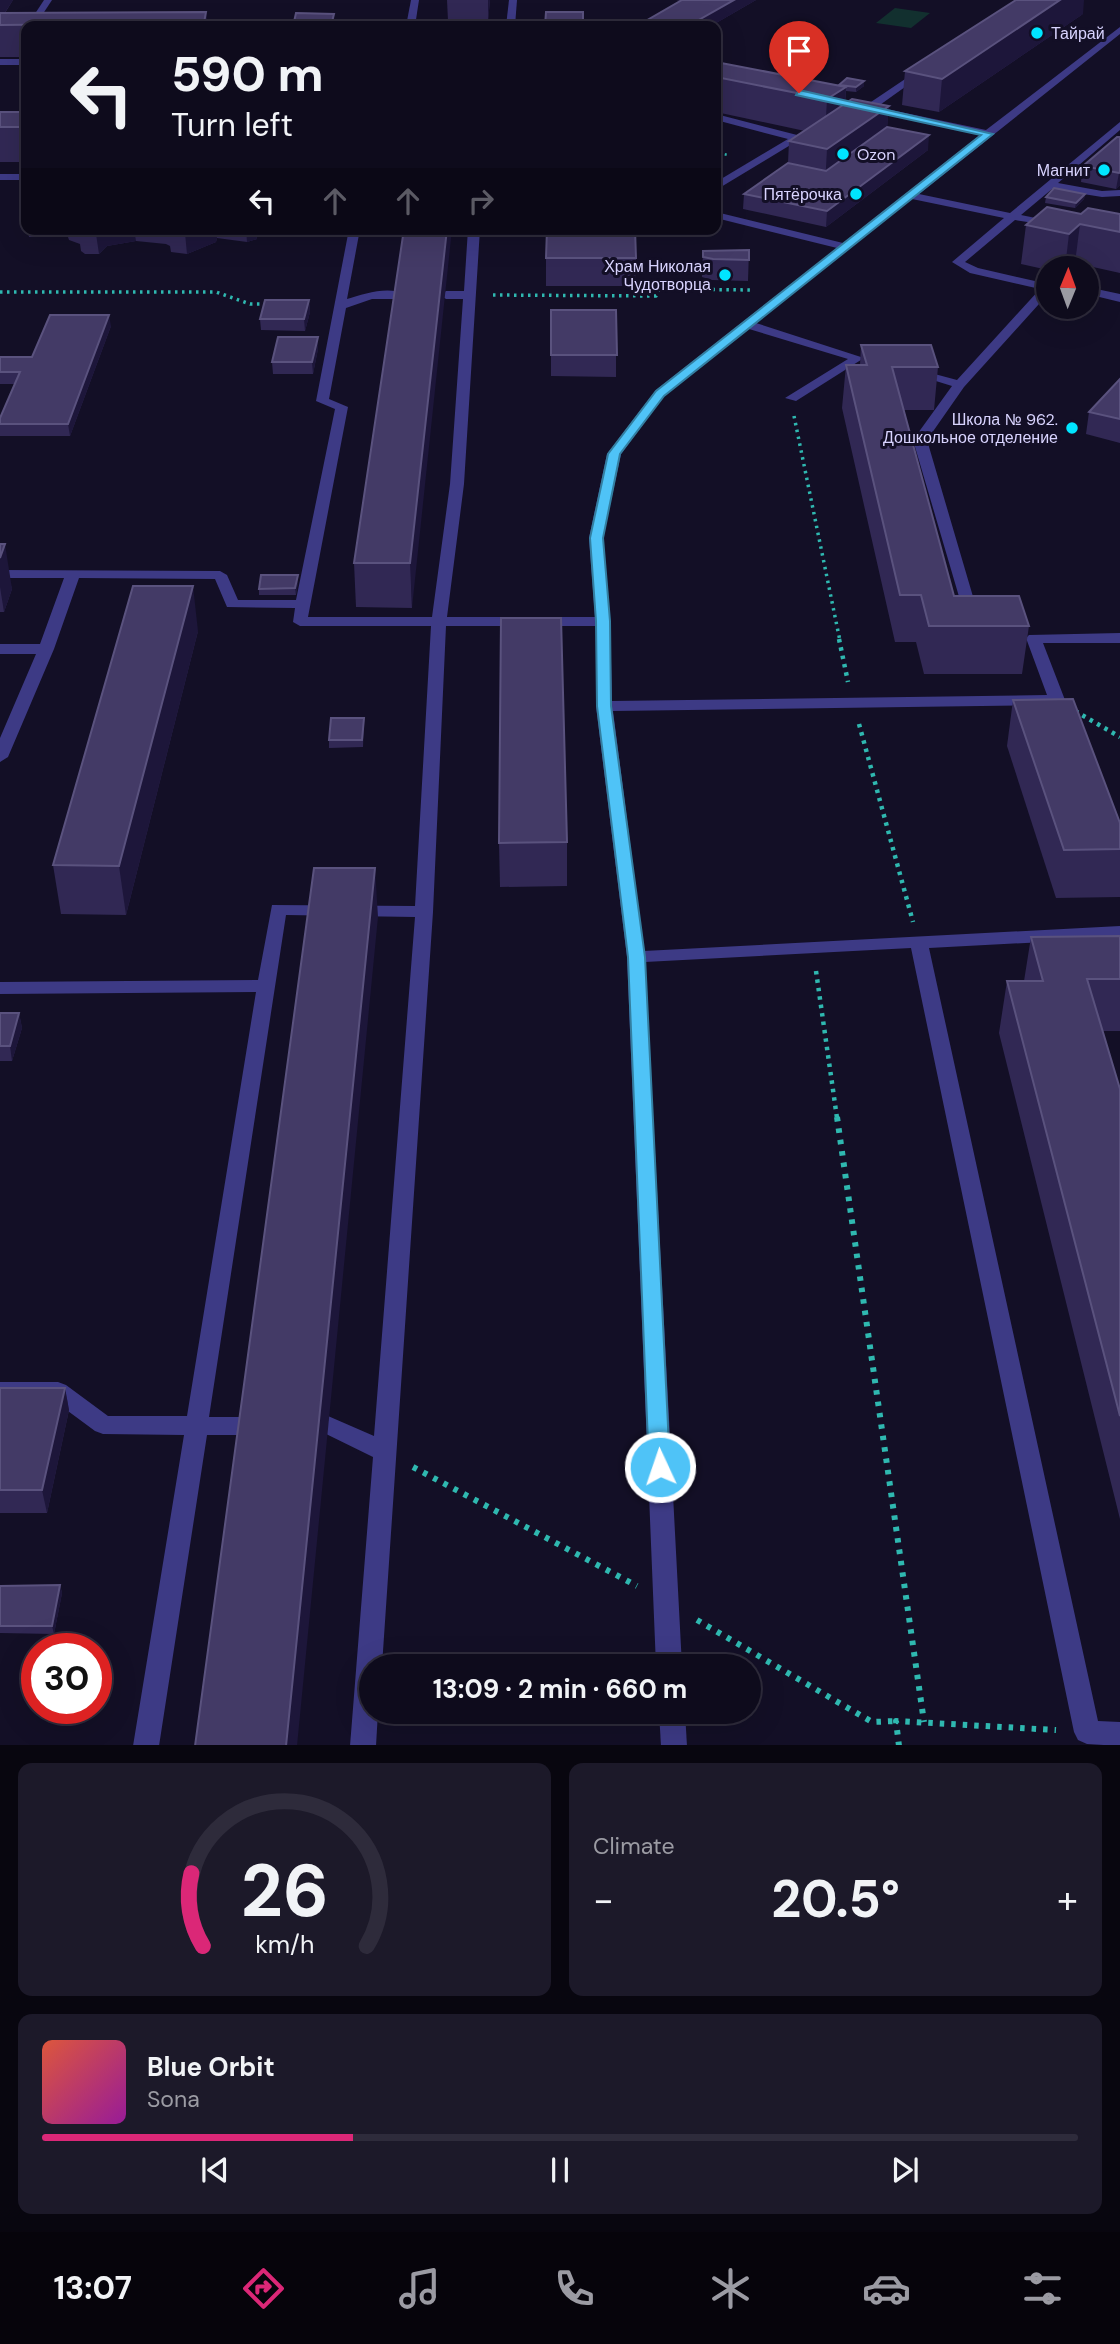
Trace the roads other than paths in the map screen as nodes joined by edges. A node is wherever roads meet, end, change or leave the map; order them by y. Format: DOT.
graph roads {
  1 [pos="48,0"];
  2 [pos="415,0"];
  3 [pos="513,0"];
  4 [pos="34,21"];
  5 [pos="411,21"];
  6 [pos="511,21"];
  7 [pos="1117,34"];
  8 [pos="0,62"];
  9 [pos="21,62"];
  10 [pos="936,62"];
  11 [pos="856,105"];
  12 [pos="869,108"];
  13 [pos="721,118"];
  14 [pos="1120,125"];
  15 [pos="989,134"];
  16 [pos="0,177"];
  17 [pos="21,177"];
  18 [pos="721,184"];
  19 [pos="1050,185"];
  20 [pos="1120,193"];
  21 [pos="912,196"];
  22 [pos="721,216"];
  23 [pos="1014,216"];
  24 [pos="1067,227"];
  25 [pos="354,235"];
  26 [pos="474,235"];
  27 [pos="846,247"];
  28 [pos="1036,284"];
  29 [pos="1099,294"];
  30 [pos="399,295"];
  31 [pos="446,295"];
  32 [pos="470,295"];
  33 [pos="1120,298"];
  34 [pos="1036,300"];
  35 [pos="340,306"];
  36 [pos="749,325"];
  37 [pos="896,368"];
  38 [pos="960,384"];
  39 [pos="791,398"];
  40 [pos="0,574"];
  41 [pos="73,574"];
  42 [pos="303,604"];
  43 [pos="603,621"];
  44 [pos="984,622"];
  45 [pos="439,623"];
  46 [pos="1120,638"];
  47 [pos="0,649"];
  48 [pos="46,649"];
  49 [pos="604,706"];
  50 [pos="0,757"];
  51 [pos="424,912"];
  52 [pos="1120,932"];
  53 [pos="919,943"];
  54 [pos="636,957"];
  55 [pos="266,986"];
  56 [pos="0,988"];
  57 [pos="0,1391"];
  58 [pos="197,1425"];
  59 [pos="328,1425"];
  60 [pos="252,1426"];
  61 [pos="385,1452"];
  62 [pos="668,1654"];
  63 [pos="673,1724"];
  64 [pos="1120,1734"];
  65 [pos="146,1745"];
  66 [pos="363,1745"];
  67 [pos="674,1745"];
  1 -- 4 [label="street"];
  2 -- 5 [label="street"];
  3 -- 6 [label="street"];
  7 -- 15 [label="street"];
  8 -- 9 [label="street"];
  10 -- 12 [label="street"];
  11 -- 12 [label="street"];
  12 -- 15 [label="street"];
  13 -- 18 [label="street"];
  14 -- 19 [label="street"];
  15 -- 21 [label="street"];
  16 -- 17 [label="street"];
  19 -- 20 [label="street"];
  19 -- 23 [label="street"];
  21 -- 23 [label="street"];
  21 -- 27 [label="street"];
  22 -- 27 [label="street"];
  23 -- 24 [label="street"];
  23 -- 28 [label="street"];
  25 -- 35 [label="street"];
  26 -- 32 [label="street"];
  27 -- 36 [label="street"];
  29 -- 33 [label="street"];
  30 -- 35 [label="street"];
  31 -- 32 [label="street"];
  32 -- 45 [label="street"];
  34 -- 38 [label="street"];
  35 -- 42 [label="street"];
  36 -- 39 [label="street"];
  36 -- 43 [label="street"];
  37 -- 38 [label="street"];
  38 -- 44 [label="street"];
  40 -- 41 [label="street"];
  41 -- 42 [label="street"];
  41 -- 48 [label="street"];
  42 -- 45 [label="street"];
  43 -- 45 [label="street"];
  43 -- 49 [label="street"];
  45 -- 51 [label="street"];
  46 -- 49 [label="street"];
  47 -- 48 [label="street"];
  48 -- 50 [label="street"];
  49 -- 54 [label="street"];
  51 -- 55 [label="street"];
  51 -- 61 [label="street"];
  52 -- 53 [label="street"];
  53 -- 54 [label="street"];
  53 -- 64 [label="street"];
  54 -- 62 [label="street"];
  55 -- 56 [label="street"];
  55 -- 58 [label="street"];
  57 -- 58 [label="street"];
  58 -- 60 [label="street"];
  58 -- 65 [label="street"];
  59 -- 61 [label="street"];
  61 -- 66 [label="street"];
  63 -- 67 [label="street"];
}
